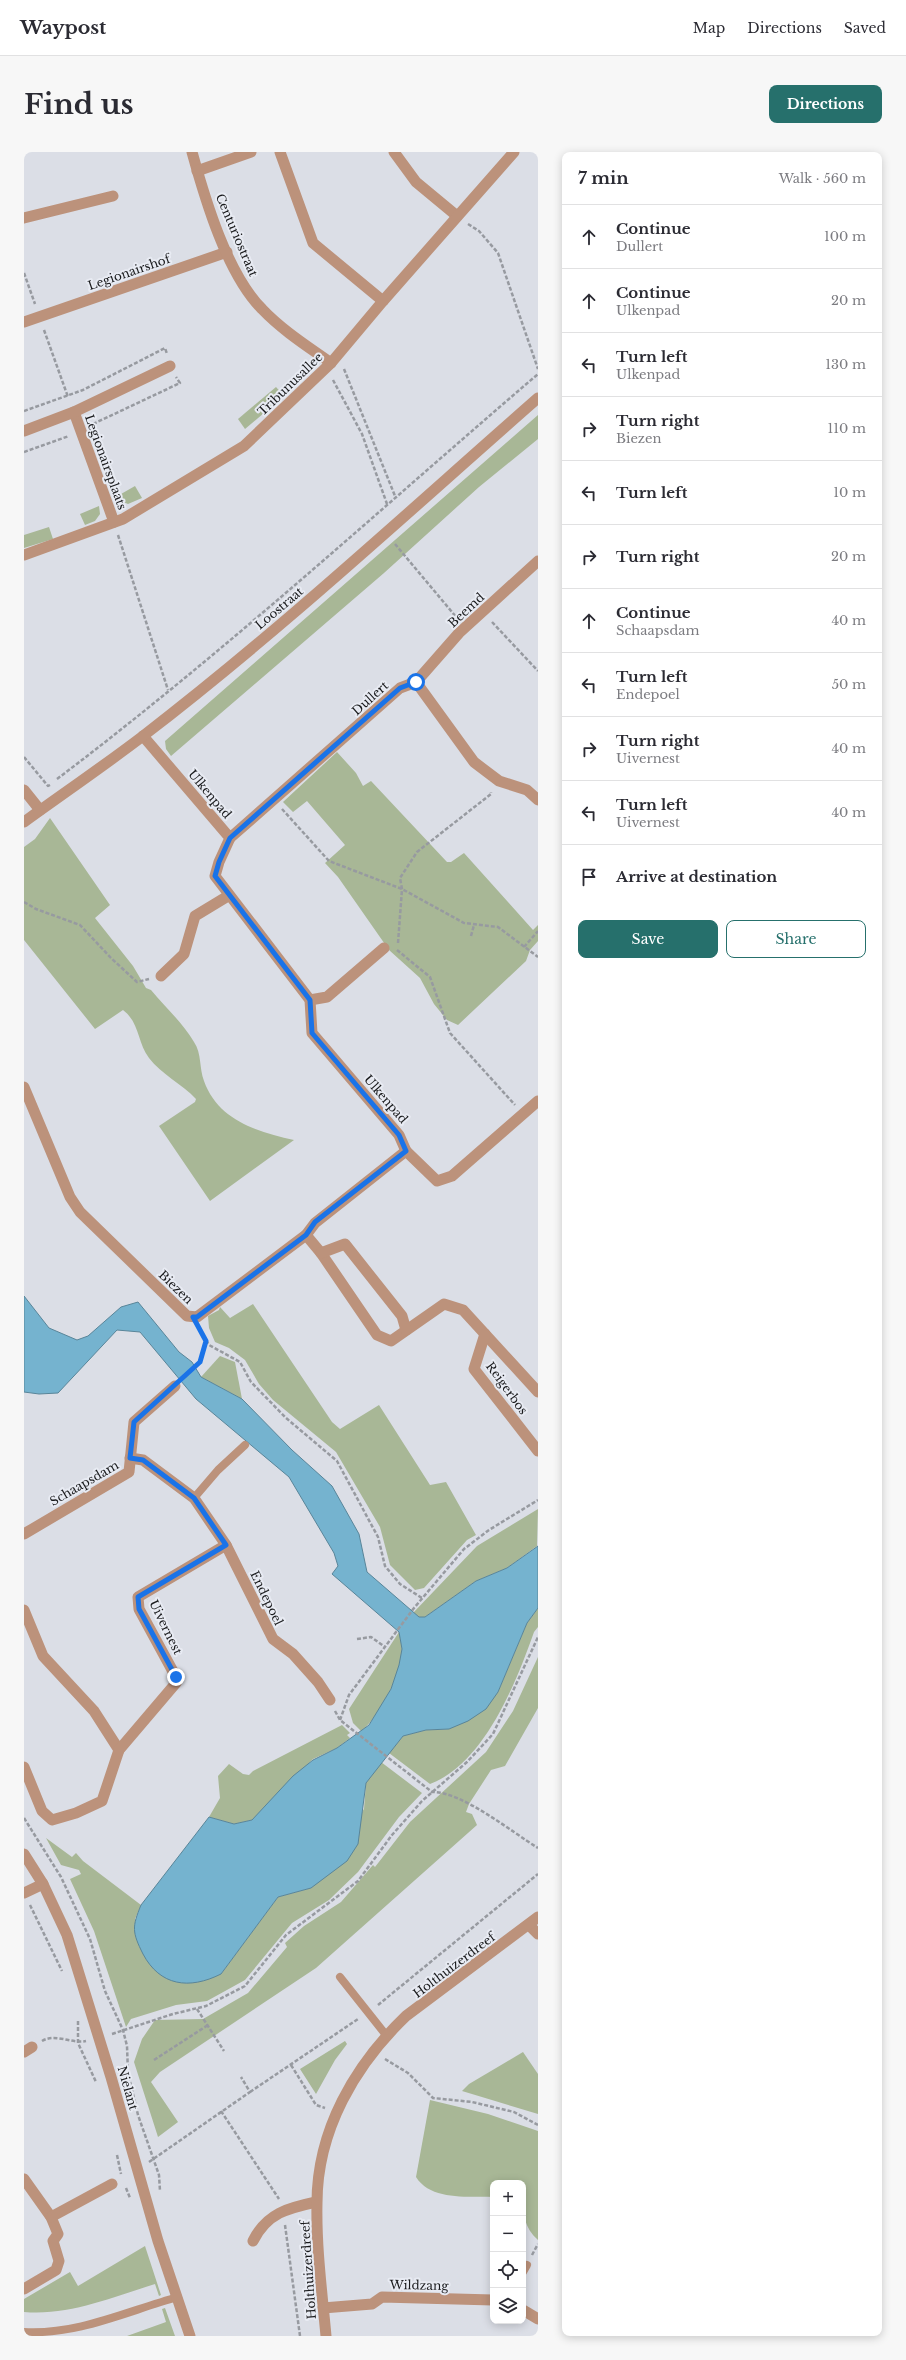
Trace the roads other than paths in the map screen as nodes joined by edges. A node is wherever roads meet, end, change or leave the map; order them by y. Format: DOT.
graph roads {
  1 [pos="192,152"];
  2 [pos="251,152"];
  3 [pos="280,152"];
  4 [pos="394,152"];
  5 [pos="514,152"];
  6 [pos="197,171"];
  7 [pos="113,196"];
  8 [pos="457,216"];
  9 [pos="24,218"];
  10 [pos="227,252"];
  11 [pos="383,301"];
  12 [pos="24,322"];
  13 [pos="332,362"];
  14 [pos="170,366"];
  15 [pos="538,398"];
  16 [pos="74,412"];
  17 [pos="24,431"];
  18 [pos="114,522"];
  19 [pos="24,555"];
  20 [pos="538,561"];
  21 [pos="416,682"];
  22 [pos="143,736"];
  23 [pos="24,790"];
  24 [pos="538,800"];
  25 [pos="40,810"];
  26 [pos="24,822"];
  27 [pos="230,838"];
  28 [pos="228,896"];
  29 [pos="384,948"];
  30 [pos="161,976"];
  31 [pos="310,1000"];
  32 [pos="24,1087"];
  33 [pos="538,1101"];
  34 [pos="406,1151"];
  35 [pos="306,1235"];
  36 [pos="321,1253"];
  37 [pos="406,1330"];
  38 [pos="485,1334"];
  39 [pos="175,1386"];
  40 [pos="538,1392"];
  41 [pos="245,1445"];
  42 [pos="538,1451"];
  43 [pos="130,1458"];
  44 [pos="194,1498"];
  45 [pos="24,1534"];
  46 [pos="226,1545"];
  47 [pos="24,1610"];
  48 [pos="330,1700"];
  49 [pos="119,1750"];
  50 [pos="24,1767"];
  51 [pos="24,1854"];
  52 [pos="43,1884"];
  53 [pos="24,1893"];
  54 [pos="538,1917"];
  55 [pos="528,1925"];
  56 [pos="538,1934"];
  57 [pos="340,1977"];
  58 [pos="386,2035"];
  59 [pos="24,2179"];
  60 [pos="112,2184"];
  61 [pos="316,2202"];
  62 [pos="51,2217"];
  63 [pos="253,2241"];
  64 [pos="24,2289"];
  65 [pos="178,2297"];
  66 [pos="490,2300"];
  67 [pos="323,2308"];
  68 [pos="526,2312"];
  69 [pos="538,2319"];
  70 [pos="24,2332"];
  71 [pos="190,2336"];
  72 [pos="326,2336"];
  1 -- 6 [label="street, Centuriostraat"];
  2 -- 6 [label="street"];
  3 -- 11 [label="street"];
  4 -- 8 [label="street"];
  5 -- 8 [label="street, Tribunusallee"];
  6 -- 10 [label="street, Centuriostraat"];
  7 -- 9 [label="street"];
  8 -- 11 [label="street, Tribunusallee"];
  10 -- 12 [label="street, Legionairshof"];
  10 -- 13 [label="street, Centuriostraat"];
  11 -- 13 [label="street, Tribunusallee"];
  13 -- 18 [label="street, Tribunusallee"];
  14 -- 16 [label="street, Legionairsplaats"];
  15 -- 22 [label="street, Loostraat"];
  16 -- 17 [label="street, Legionairsplaats"];
  16 -- 18 [label="street, Legionairsplaats"];
  18 -- 19 [label="street, Tribunusallee"];
  20 -- 21 [label="street, Beemd"];
  21 -- 24 [label="street"];
  21 -- 27 [label="street, Dullert"];
  22 -- 25 [label="street, Loostraat"];
  22 -- 27 [label="street, Ulkenpad"];
  23 -- 25 [label="street"];
  25 -- 26 [label="street, Loostraat"];
  27 -- 28 [label="street, Ulkenpad"];
  28 -- 30 [label="street"];
  28 -- 31 [label="street, Ulkenpad"];
  29 -- 31 [label="street"];
  31 -- 34 [label="street, Ulkenpad"];
  32 -- 35 [label="street, Biezen"];
  33 -- 34 [label="street, Ulkenpad"];
  34 -- 35 [label="street, Biezen"];
  35 -- 36 [label="street, Reigerbos"];
  36 -- 37 [label="street"];
  36 -- 37 [label="street, Reigerbos"];
  37 -- 38 [label="street, Reigerbos"];
  38 -- 40 [label="street, Reigerbos"];
  38 -- 42 [label="street, Reigerbos"];
  39 -- 43 [label="street, Schaapsdam"];
  41 -- 44 [label="lane"];
  43 -- 44 [label="street, Endepoel"];
  43 -- 45 [label="street, Schaapsdam"];
  44 -- 46 [label="street, Endepoel"];
  46 -- 48 [label="street, Endepoel"];
  46 -- 49 [label="street, Uivernest"];
  47 -- 49 [label="street"];
  49 -- 50 [label="street, Uivernest"];
  51 -- 52 [label="street, Nielant"];
  52 -- 53 [label="street"];
  52 -- 65 [label="street, Nielant"];
  54 -- 55 [label="street, Holthuizerdreef"];
  55 -- 56 [label="street"];
  55 -- 58 [label="street, Holthuizerdreef"];
  57 -- 58 [label="lane"];
  58 -- 61 [label="street, Holthuizerdreef"];
  59 -- 62 [label="street"];
  60 -- 62 [label="street"];
  61 -- 63 [label="street, Holthuizerdreef"];
  61 -- 67 [label="street, Holthuizerdreef"];
  62 -- 64 [label="street"];
  65 -- 70 [label="lane"];
  65 -- 71 [label="street, Nielant"];
  66 -- 67 [label="street, Wildzang"];
  67 -- 72 [label="street, Holthuizerdreef"];
  68 -- 69 [label="street"];
}
